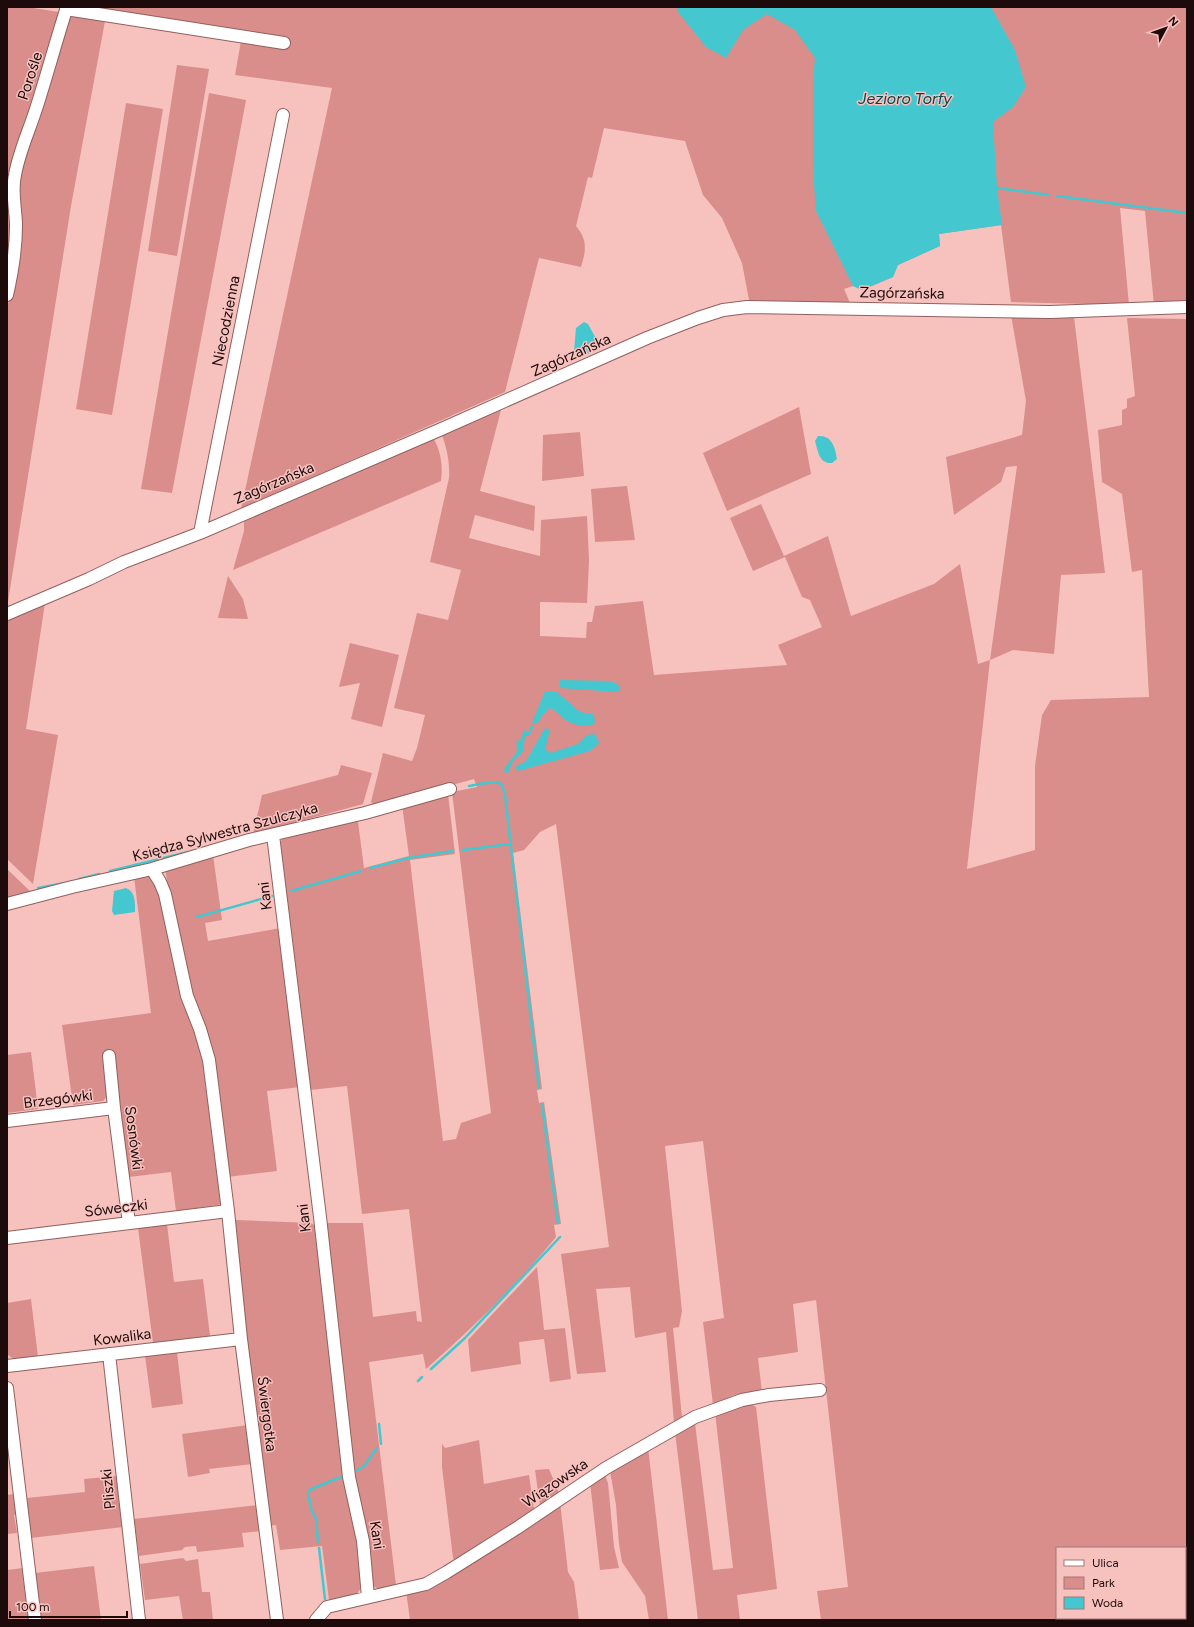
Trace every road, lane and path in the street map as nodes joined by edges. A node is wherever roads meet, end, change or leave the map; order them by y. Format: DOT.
graph roads {
  1 [pos="66,8"];
  2 [pos="284,42"];
  3 [pos="283,115"];
  4 [pos="7,295"];
  5 [pos="1187,307"];
  6 [pos="200,533"];
  7 [pos="7,614"];
  8 [pos="450,789"];
  9 [pos="273,835"];
  10 [pos="152,869"];
  11 [pos="7,904"];
  12 [pos="109,1056"];
  13 [pos="114,1108"];
  14 [pos="7,1121"];
  15 [pos="228,1212"];
  16 [pos="128,1223"];
  17 [pos="7,1238"];
  18 [pos="241,1339"];
  19 [pos="109,1354"];
  20 [pos="7,1366"];
  21 [pos="7,1388"];
  22 [pos="820,1390"];
  23 [pos="368,1597"];
  24 [pos="35,1620"];
  25 [pos="139,1620"];
  26 [pos="277,1620"];
  27 [pos="316,1620"];
  1 -- 2 [label="street"];
  1 -- 4 [label="street, Porośle"];
  3 -- 6 [label="street, Niecodzienna"];
  5 -- 6 [label="street, Zagórzańska"];
  6 -- 7 [label="street, Zagórzańska"];
  8 -- 9 [label="street, Księdza Sylwestra Szulczyka"];
  9 -- 10 [label="street, Księdza Sylwestra Szulczyka"];
  9 -- 23 [label="street, Kani"];
  10 -- 11 [label="street, Księdza Sylwestra Szulczyka"];
  10 -- 15 [label="street, Świergotka"];
  12 -- 13 [label="street, Sosnówki"];
  13 -- 14 [label="street, Brzegówki"];
  13 -- 16 [label="street, Sosnówki"];
  15 -- 16 [label="street, Sóweczki"];
  15 -- 18 [label="street, Świergotka"];
  16 -- 17 [label="street, Sóweczki"];
  18 -- 19 [label="street, Kowalika"];
  18 -- 26 [label="street, Świergotka"];
  19 -- 20 [label="street, Kowalika"];
  19 -- 25 [label="street, Pliszki"];
  21 -- 24 [label="street"];
  22 -- 23 [label="street, Wiązowska"];
  23 -- 27 [label="street, Wiązowska"];
}
